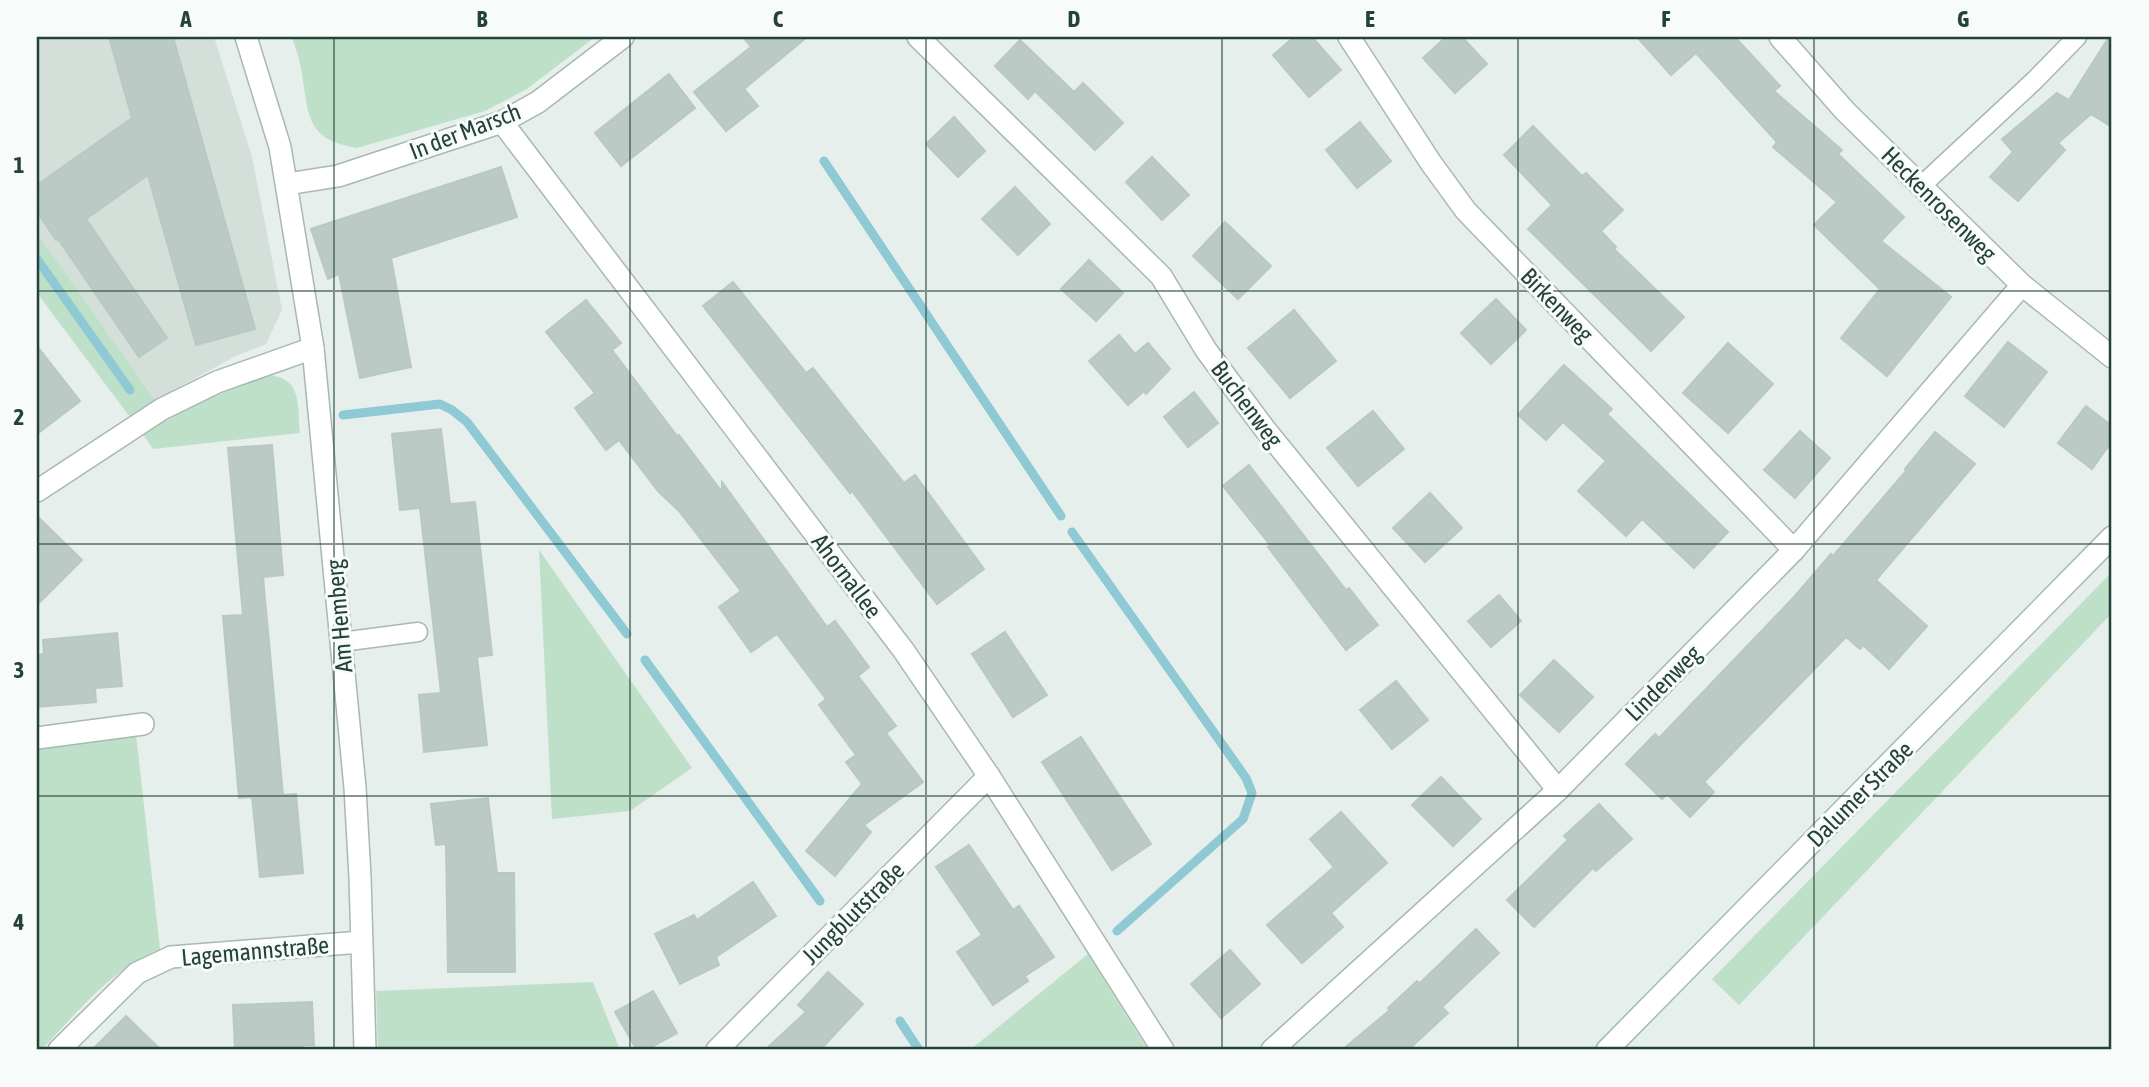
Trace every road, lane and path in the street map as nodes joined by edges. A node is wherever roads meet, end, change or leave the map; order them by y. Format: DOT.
graph roads {
  1 [pos="246,37"];
  2 [pos="623,37"];
  3 [pos="918,37"];
  4 [pos="1349,37"];
  5 [pos="1780,37"];
  6 [pos="2077,37"];
  7 [pos="502,122"];
  8 [pos="287,184"];
  9 [pos="1921,186"];
  10 [pos="2022,285"];
  11 [pos="313,348"];
  12 [pos="2112,358"];
  13 [pos="37,491"];
  14 [pos="2112,537"];
  15 [pos="1794,550"];
  16 [pos="418,632"];
  17 [pos="341,642"];
  18 [pos="143,724"];
  19 [pos="37,738"];
  20 [pos="989,776"];
  21 [pos="1558,790"];
  22 [pos="360,942"];
  23 [pos="59,1050"];
  24 [pos="365,1050"];
  25 [pos="717,1050"];
  26 [pos="1163,1050"];
  27 [pos="1272,1050"];
  28 [pos="1607,1050"];
  1 -- 8 [label="street, Am Hemberg"];
  2 -- 7 [label="street, In der Marsch"];
  3 -- 21 [label="street, Buchenweg"];
  4 -- 15 [label="street, Birkenweg"];
  5 -- 9 [label="street, Heckenrosenweg"];
  6 -- 9 [label="lane"];
  7 -- 8 [label="street, In der Marsch"];
  7 -- 20 [label="street, Ahornallee"];
  8 -- 11 [label="street, Am Hemberg"];
  9 -- 10 [label="street, Heckenrosenweg"];
  10 -- 12 [label="street, Heckenrosenweg"];
  10 -- 15 [label="street, Lindenweg"];
  11 -- 13 [label="street"];
  11 -- 17 [label="street, Am Hemberg"];
  14 -- 28 [label="street, Dalumer Straße"];
  15 -- 21 [label="street, Lindenweg"];
  16 -- 17 [label="lane"];
  17 -- 22 [label="street, Am Hemberg"];
  18 -- 19 [label="street"];
  20 -- 25 [label="street, Jungblutstraße"];
  20 -- 26 [label="street, Ahornallee"];
  21 -- 27 [label="street, Lindenweg"];
  22 -- 23 [label="street, Lagemannstraße"];
  22 -- 24 [label="street, Am Hemberg"];
}
